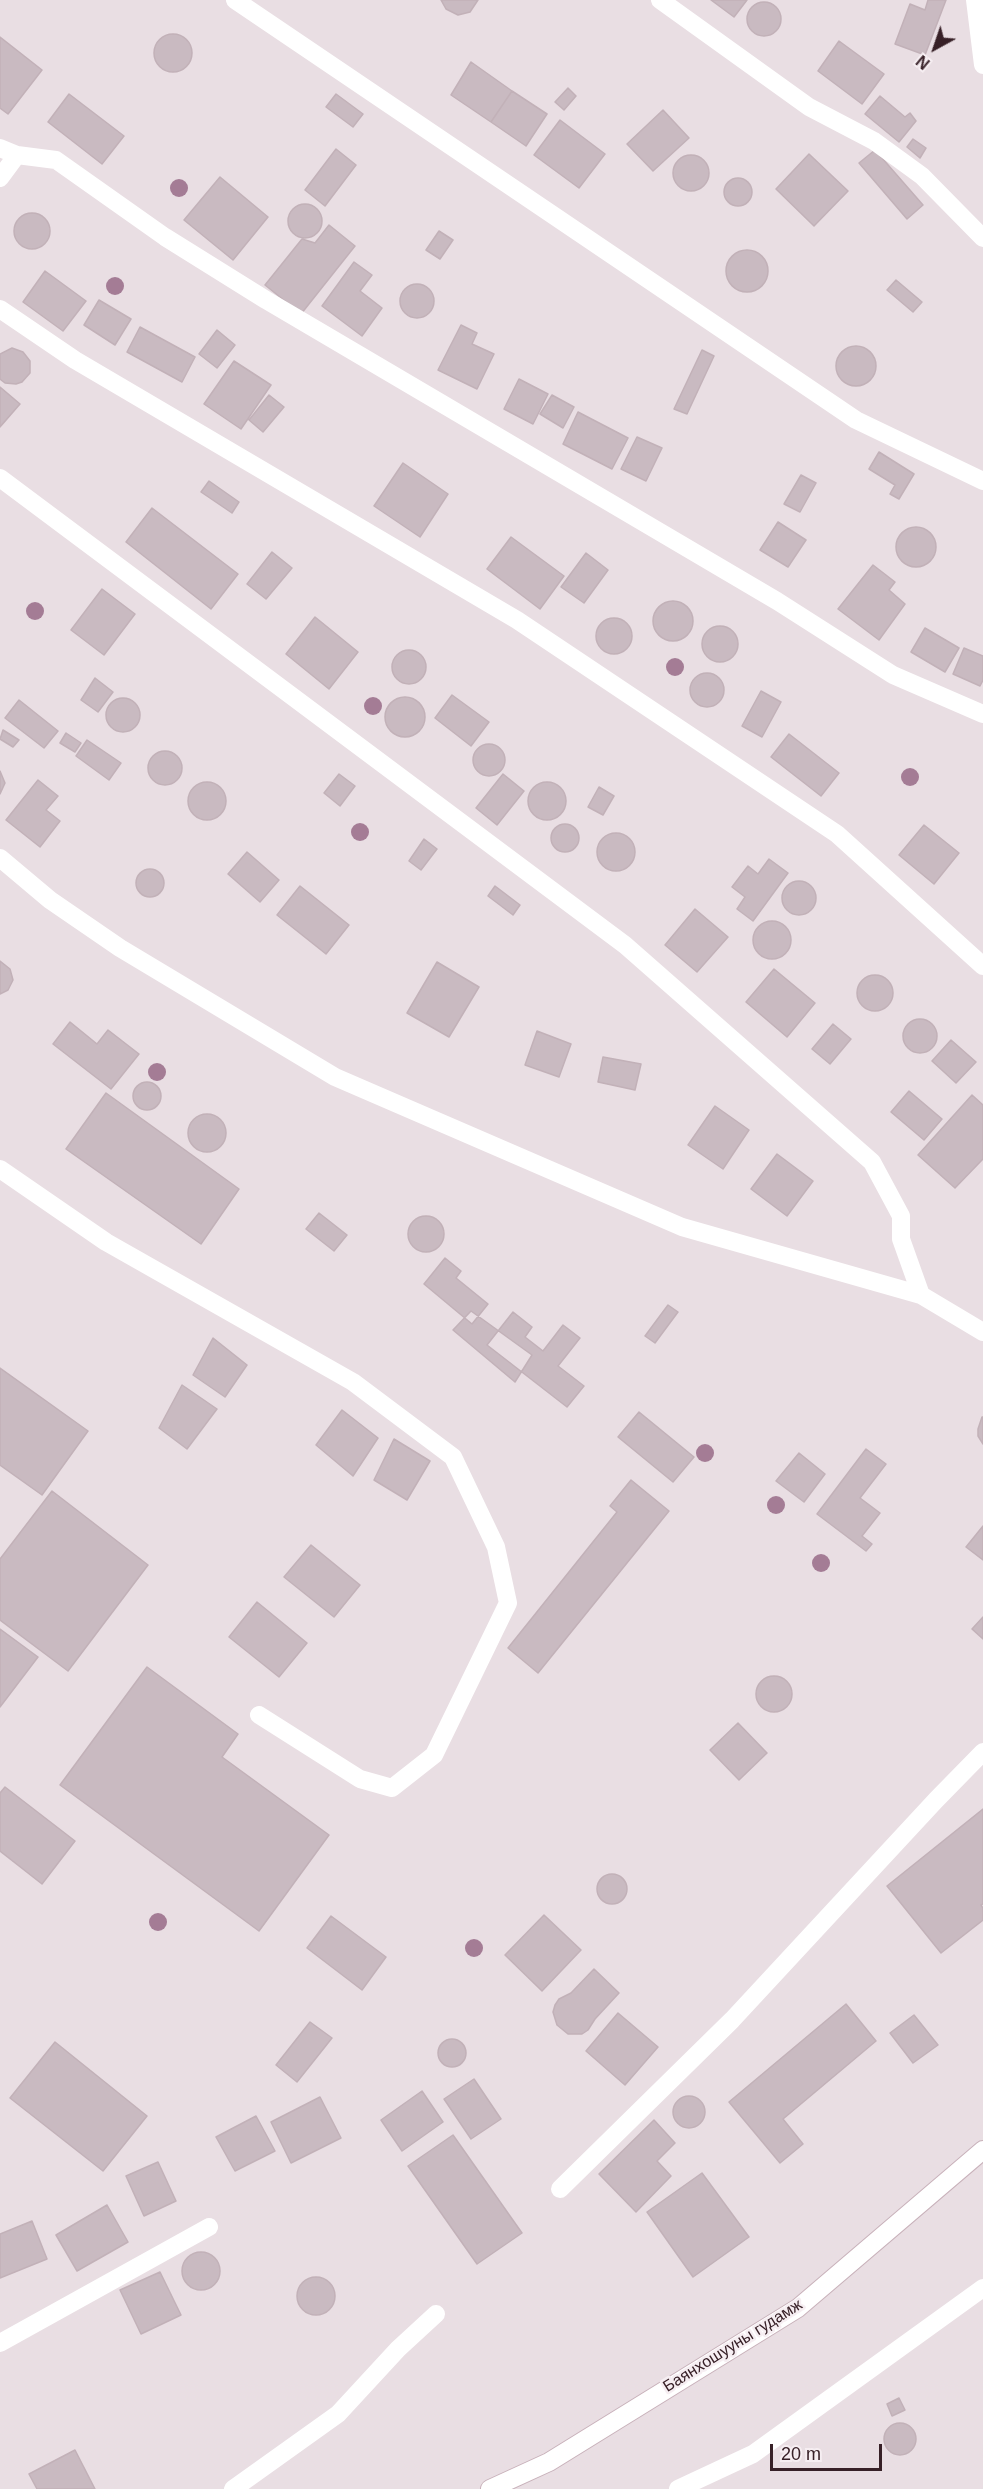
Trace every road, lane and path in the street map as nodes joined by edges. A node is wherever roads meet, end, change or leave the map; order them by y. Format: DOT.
graph roads {
  1 [pos="235,0"];
  2 [pos="660,0"];
  3 [pos="975,0"];
  4 [pos="983,65"];
  5 [pos="8,152"];
  6 [pos="0,178"];
  7 [pos="983,238"];
  8 [pos="0,309"];
  9 [pos="0,478"];
  10 [pos="983,481"];
  11 [pos="983,714"];
  12 [pos="0,858"];
  13 [pos="983,966"];
  14 [pos="0,1169"];
  15 [pos="921,1295"];
  16 [pos="983,1332"];
  17 [pos="259,1715"];
  18 [pos="983,1752"];
  19 [pos="983,2150"];
  20 [pos="560,2189"];
  21 [pos="209,2227"];
  22 [pos="983,2288"];
  23 [pos="436,2314"];
  24 [pos="0,2343"];
  25 [pos="233,2489"];
  26 [pos="490,2489"];
  27 [pos="678,2489"];
  1 -- 10 [label="street"];
  2 -- 7 [label="street"];
  3 -- 4 [label="street"];
  5 -- 6 [label="street"];
  5 -- 11 [label="street"];
  8 -- 13 [label="street"];
  9 -- 15 [label="street"];
  12 -- 15 [label="street"];
  14 -- 17 [label="street"];
  15 -- 16 [label="street"];
  18 -- 20 [label="street"];
  19 -- 26 [label="street, Баянхошууны гудамж"];
  21 -- 24 [label="street"];
  22 -- 27 [label="street"];
  23 -- 25 [label="street"];
}
